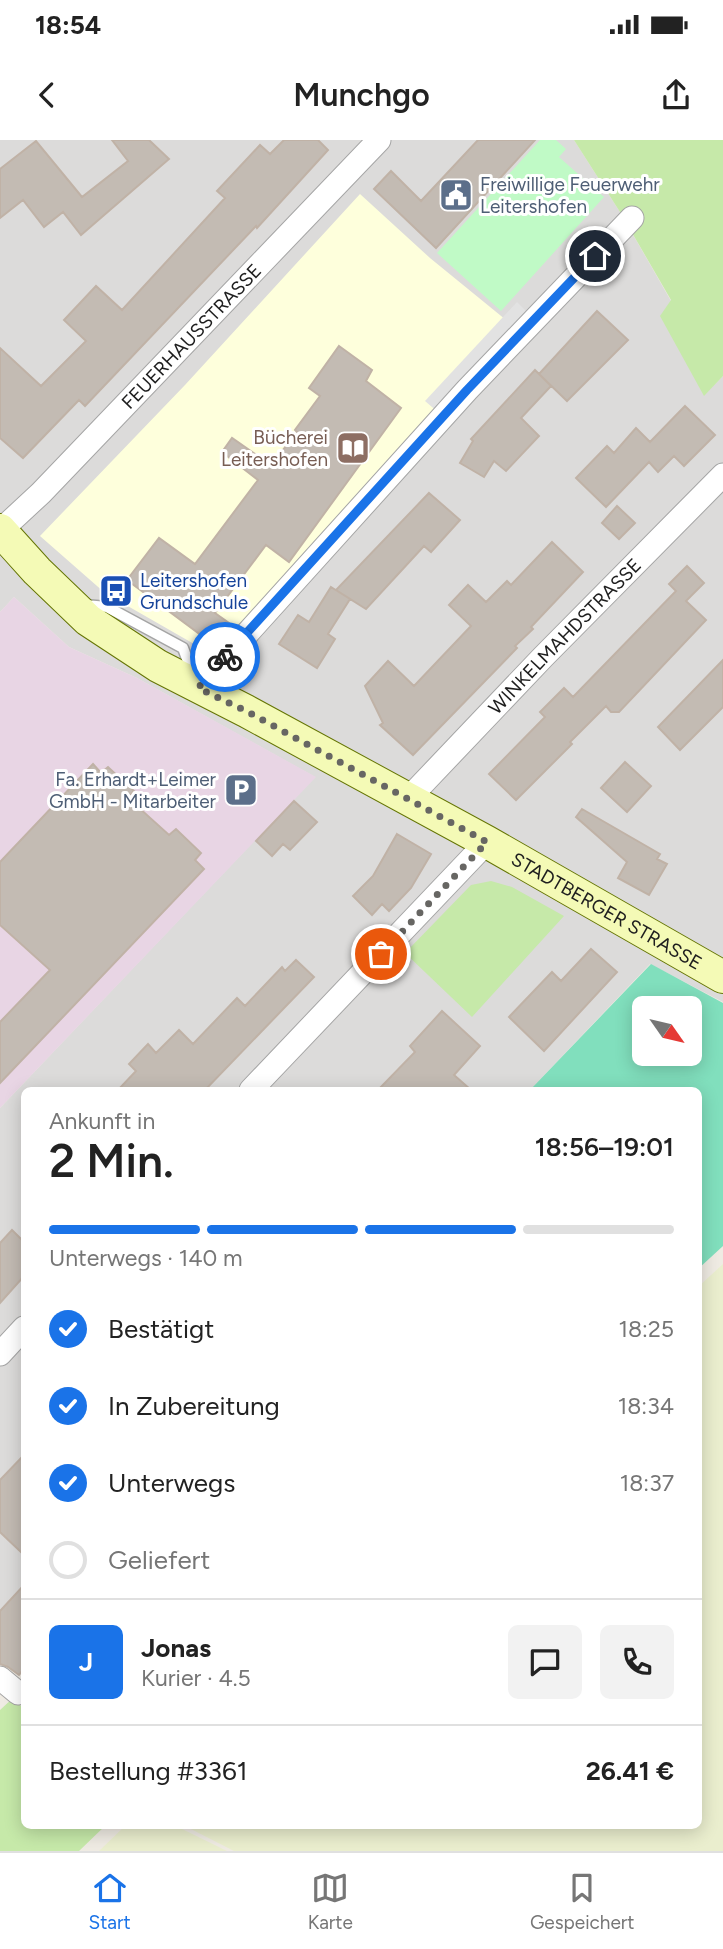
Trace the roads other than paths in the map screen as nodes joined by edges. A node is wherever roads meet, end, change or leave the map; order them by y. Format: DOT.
graph roads {
  1 [pos="379,140"];
  2 [pos="632,218"];
  3 [pos="723,475"];
  4 [pos="0,530"];
  5 [pos="198,688"];
  6 [pos="408,799"];
  7 [pos="487,842"];
  8 [pos="723,977"];
  9 [pos="254,1087"];
  10 [pos="21,1331"];
  11 [pos="0,1354"];
  12 [pos="0,1678"];
  13 [pos="18,1693"];
  1 -- 4 [label="street, FEUERHAUSSTRASSE"];
  2 -- 5 [label="street"];
  3 -- 6 [label="street, WINKELMAHDSTRASSE"];
  4 -- 5 [label="street, STADTBERGER STRASSE"];
  5 -- 6 [label="street, STADTBERGER STRASSE"];
  6 -- 7 [label="street, STADTBERGER STRASSE"];
  7 -- 8 [label="street, STADTBERGER STRASSE"];
  7 -- 9 [label="street"];
  10 -- 11 [label="street"];
  12 -- 13 [label="street"];
}
